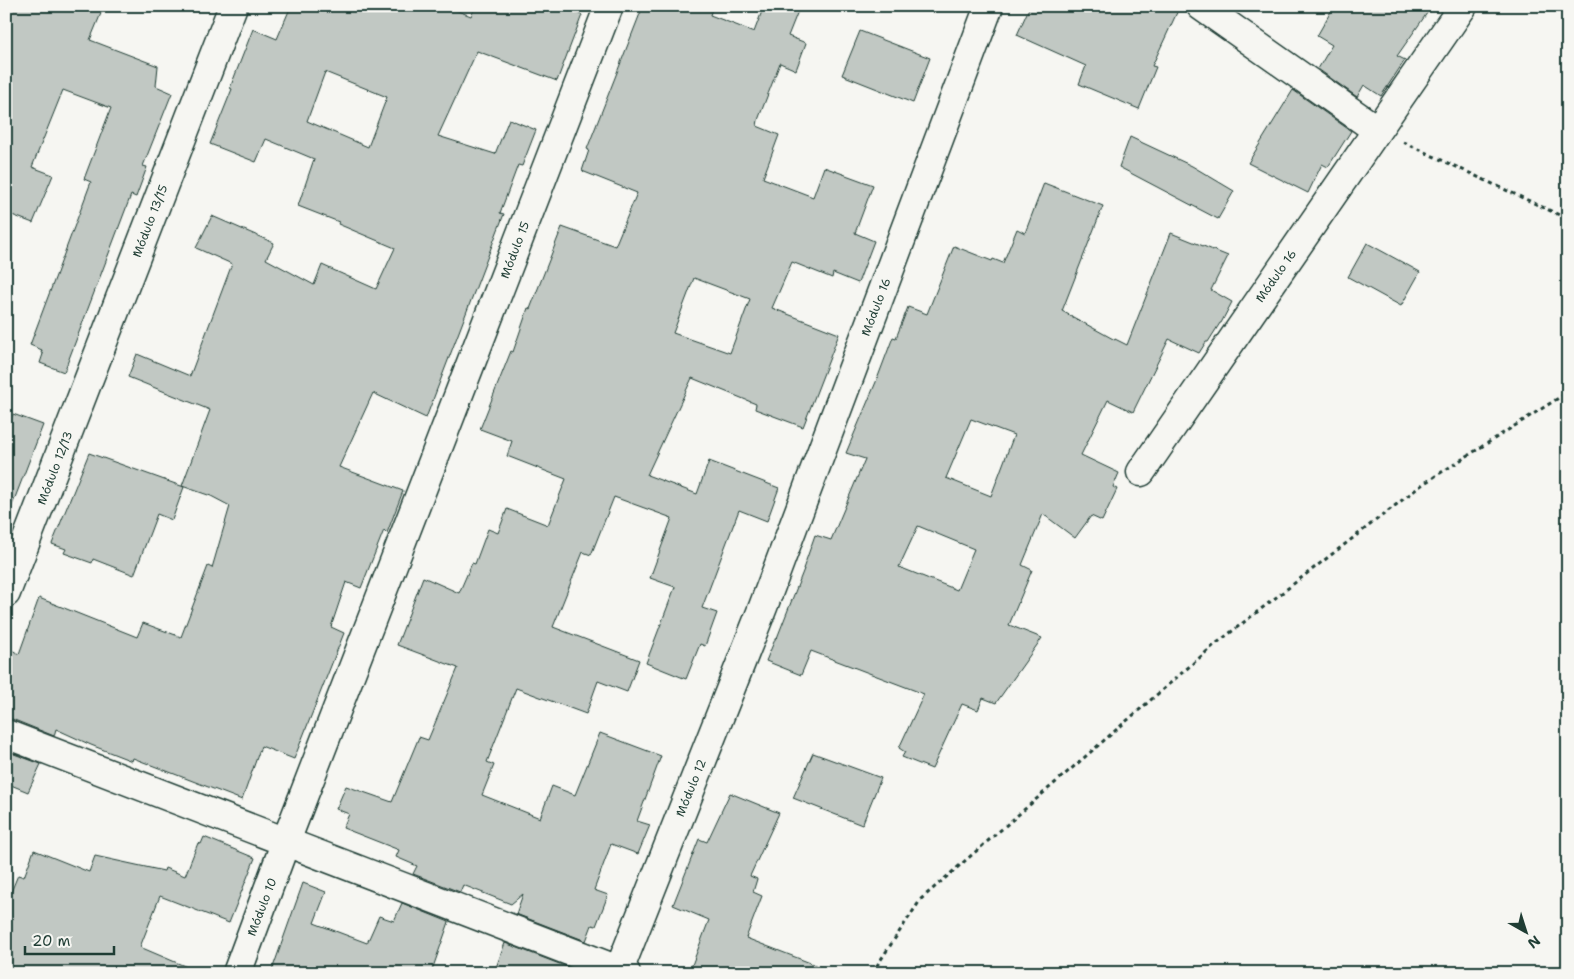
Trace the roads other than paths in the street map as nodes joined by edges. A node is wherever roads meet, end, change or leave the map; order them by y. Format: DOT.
graph roads {
  1 [pos="232,6"];
  2 [pos="609,6"];
  3 [pos="989,6"];
  4 [pos="1463,6"];
  5 [pos="1207,8"];
  6 [pos="1377,130"];
  7 [pos="88,382"];
  8 [pos="1141,472"];
  9 [pos="14,550"];
  10 [pos="6,593"];
  11 [pos="763,607"];
  12 [pos="6,734"];
  13 [pos="286,841"];
  14 [pos="621,972"];
  15 [pos="237,973"];
  1 -- 7 [label="street, Módulo 13/15"];
  2 -- 13 [label="street, Módulo 15"];
  3 -- 11 [label="street, Módulo 16"];
  4 -- 6 [label="street, Módulo 16"];
  5 -- 6 [label="street"];
  6 -- 8 [label="street, Módulo 16"];
  7 -- 9 [label="street, Módulo 12/13"];
  9 -- 10 [label="street, Módulo 12/13"];
  11 -- 14 [label="street, Módulo 12"];
  12 -- 13 [label="street"];
  13 -- 14 [label="street"];
  13 -- 15 [label="street, Módulo 10"];
}
